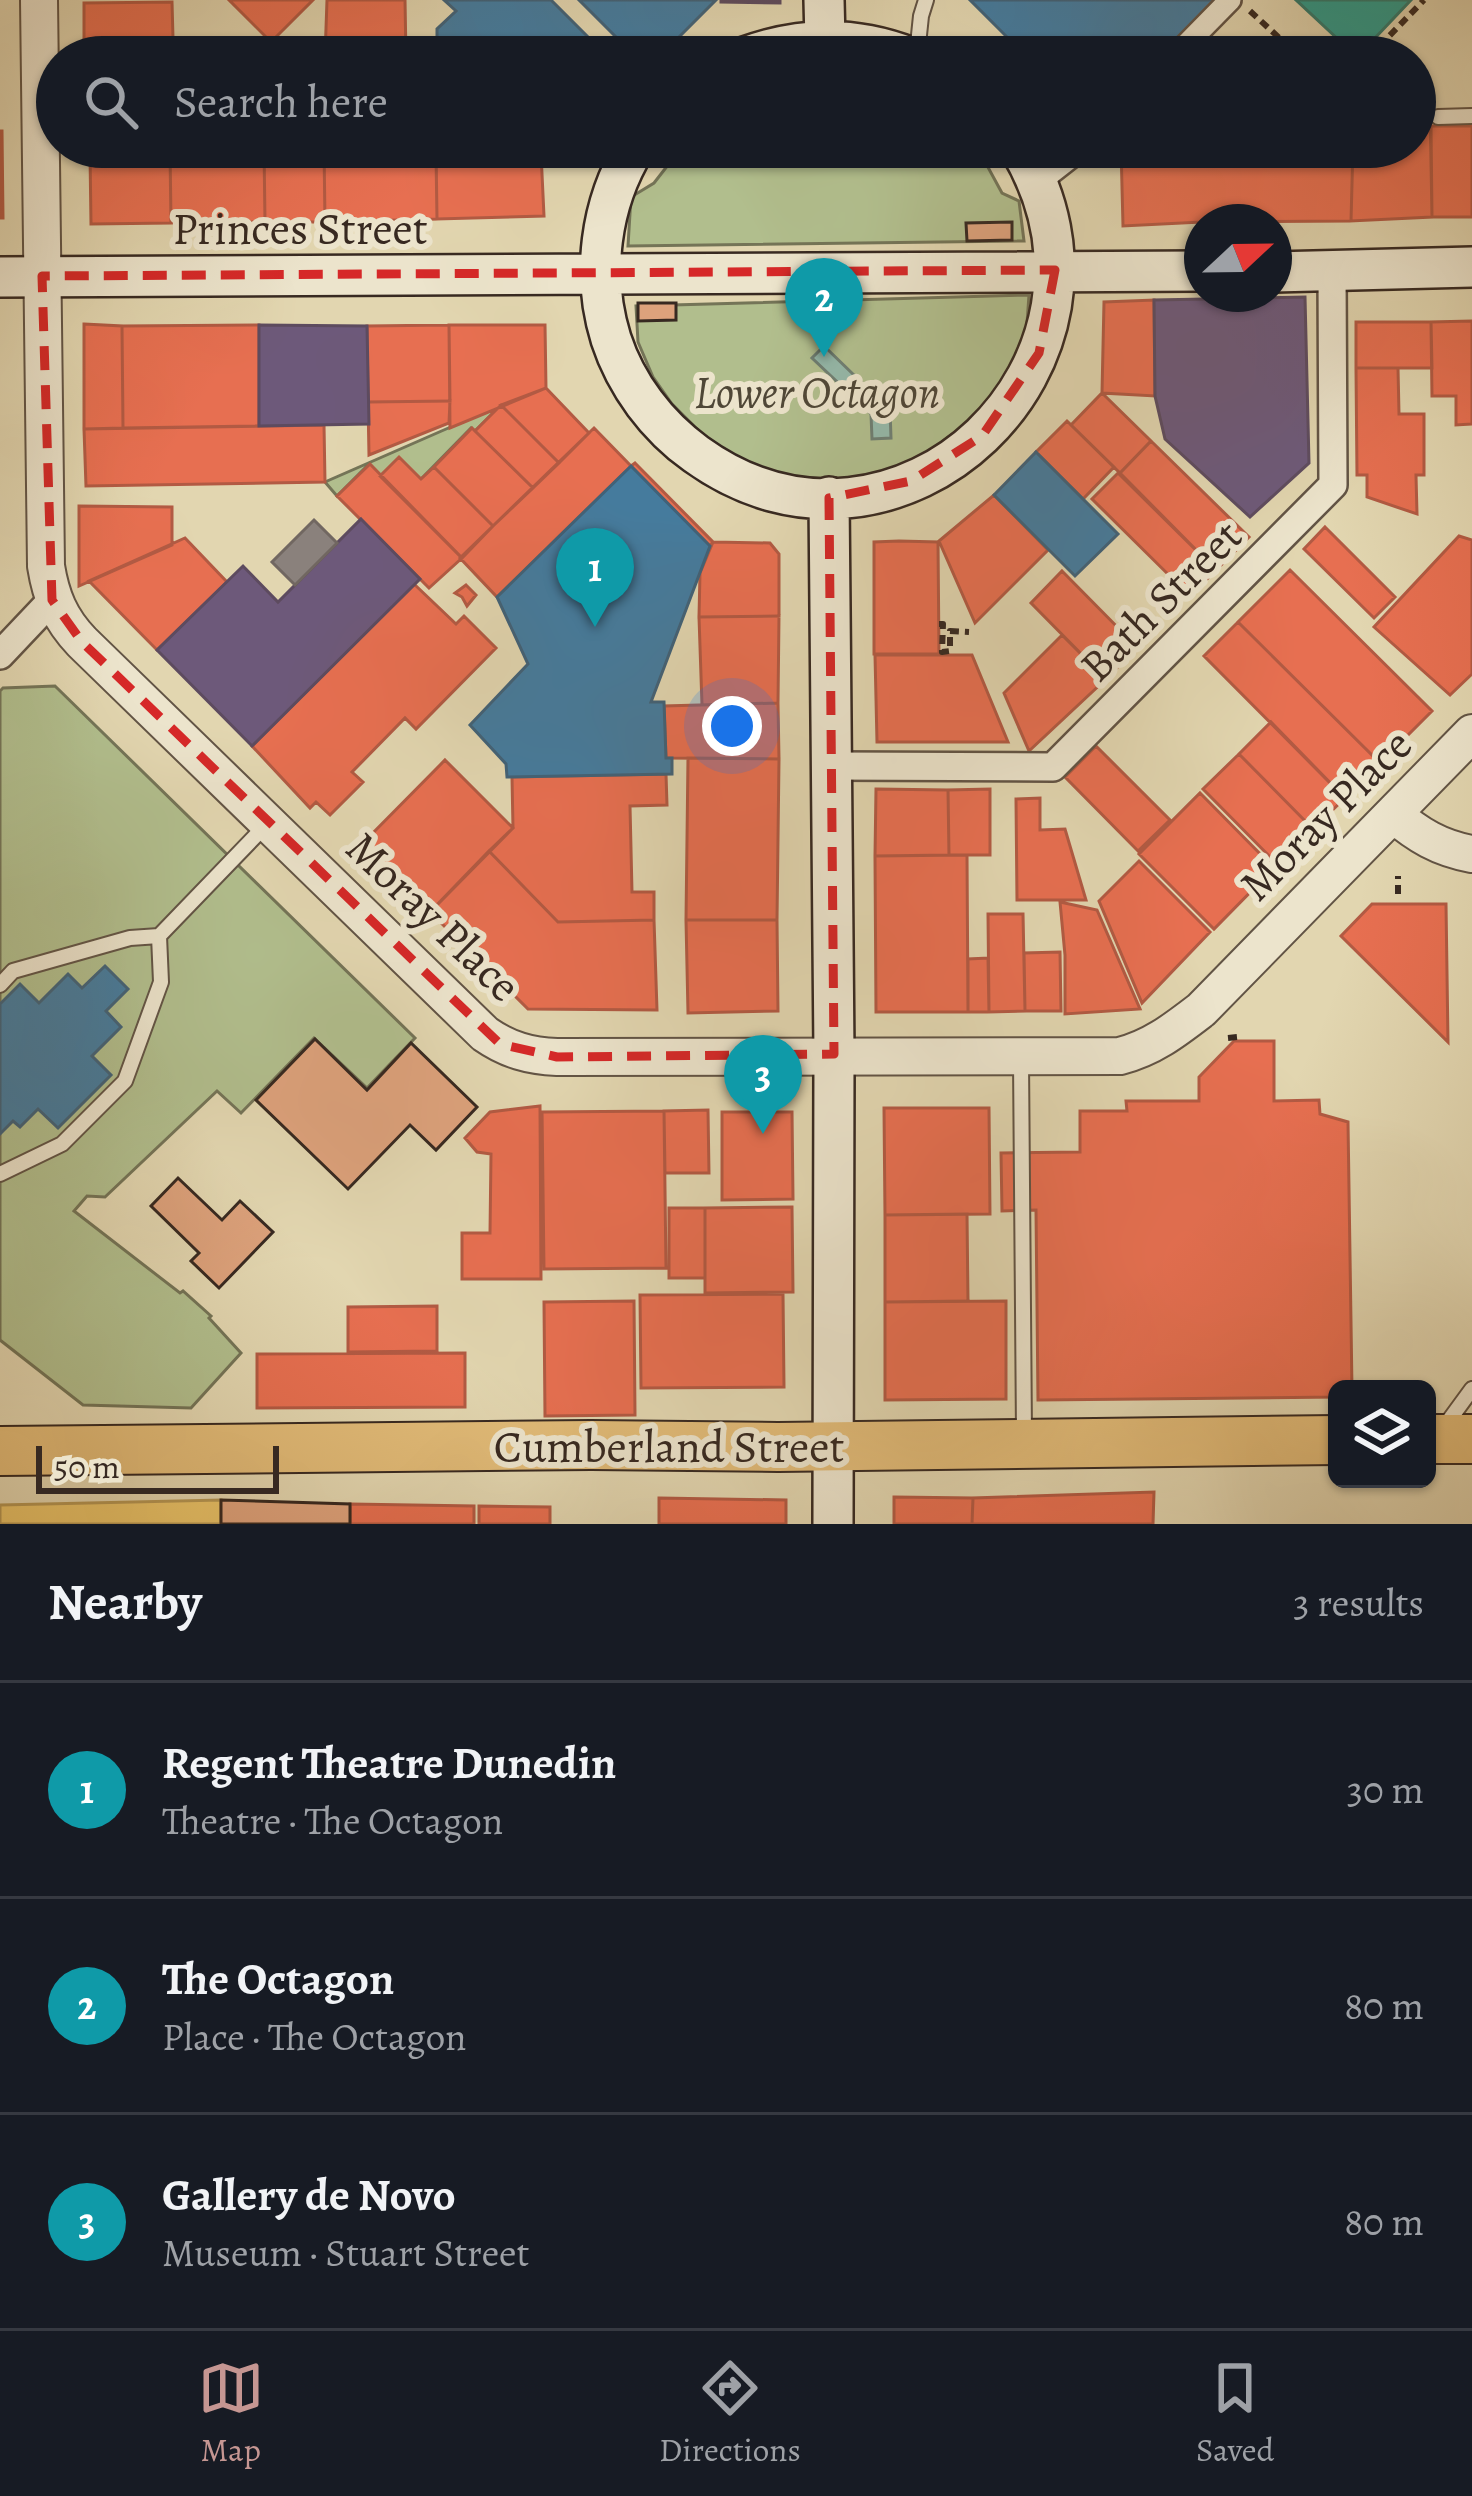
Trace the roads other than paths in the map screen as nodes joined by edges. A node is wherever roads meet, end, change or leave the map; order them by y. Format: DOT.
graph roads {
  1 [pos="39,0"];
  2 [pos="824,0"];
  3 [pos="926,0"];
  4 [pos="1234,0"];
  5 [pos="39,36"];
  6 [pos="825,36"];
  7 [pos="917,36"];
  8 [pos="1196,36"];
  9 [pos="1472,116"];
  10 [pos="1438,117"];
  11 [pos="41,168"];
  12 [pos="624,168"];
  13 [pos="1030,168"];
  14 [pos="1057,168"];
  15 [pos="1038,183"];
  16 [pos="1472,267"];
  17 [pos="1055,270"];
  18 [pos="1184,271"];
  19 [pos="1292,272"];
  20 [pos="1332,272"];
  21 [pos="600,275"];
  22 [pos="42,276"];
  23 [pos="0,277"];
  24 [pos="829,497"];
  25 [pos="52,599"];
  26 [pos="0,655"];
  27 [pos="1472,733"];
  28 [pos="831,766"];
  29 [pos="1393,814"];
  30 [pos="268,823"];
  31 [pos="1472,854"];
  32 [pos="159,936"];
  33 [pos="0,985"];
  34 [pos="834,1054"];
  35 [pos="1021,1055"];
  36 [pos="0,1174"];
  37 [pos="1472,1389"];
  38 [pos="1445,1439"];
  39 [pos="1328,1441"];
  40 [pos="1024,1444"];
  41 [pos="833,1446"];
  42 [pos="0,1451"];
  43 [pos="833,1524"];
  1 -- 5 [label="street"];
  2 -- 6 [label="main road"];
  3 -- 7 [label="lane"];
  4 -- 8 [label="street"];
  9 -- 10 [label="lane"];
  11 -- 22 [label="street"];
  12 -- 21 [label="main road"];
  13 -- 15 [label="main road"];
  14 -- 15 [label="street"];
  15 -- 17 [label="main road"];
  16 -- 20 [label="main road"];
  17 -- 18 [label="main road, Princes Street"];
  17 -- 21 [label="main road, Princes Street"];
  17 -- 24 [label="main road"];
  19 -- 20 [label="main road"];
  20 -- 28 [label="street, Bath Street"];
  21 -- 22 [label="main road, Princes Street"];
  21 -- 24 [label="main road"];
  22 -- 23 [label="main road, Princes Street"];
  22 -- 25 [label="street"];
  24 -- 28 [label="main road"];
  25 -- 26 [label="street"];
  25 -- 30 [label="street, Moray Place"];
  27 -- 29 [label="street, Moray Place"];
  28 -- 34 [label="main road"];
  29 -- 31 [label="street"];
  29 -- 35 [label="street, Moray Place"];
  30 -- 32 [label="lane"];
  30 -- 34 [label="street, Moray Place"];
  32 -- 33 [label="lane"];
  32 -- 36 [label="lane"];
  34 -- 35 [label="street, Moray Place"];
  34 -- 41 [label="main road"];
  35 -- 40 [label="lane"];
  37 -- 38 [label="lane"];
  39 -- 40 [label="highway, Cumberland Street"];
  40 -- 41 [label="highway, Cumberland Street"];
  41 -- 42 [label="highway, Cumberland Street"];
  41 -- 43 [label="main road"];
}
